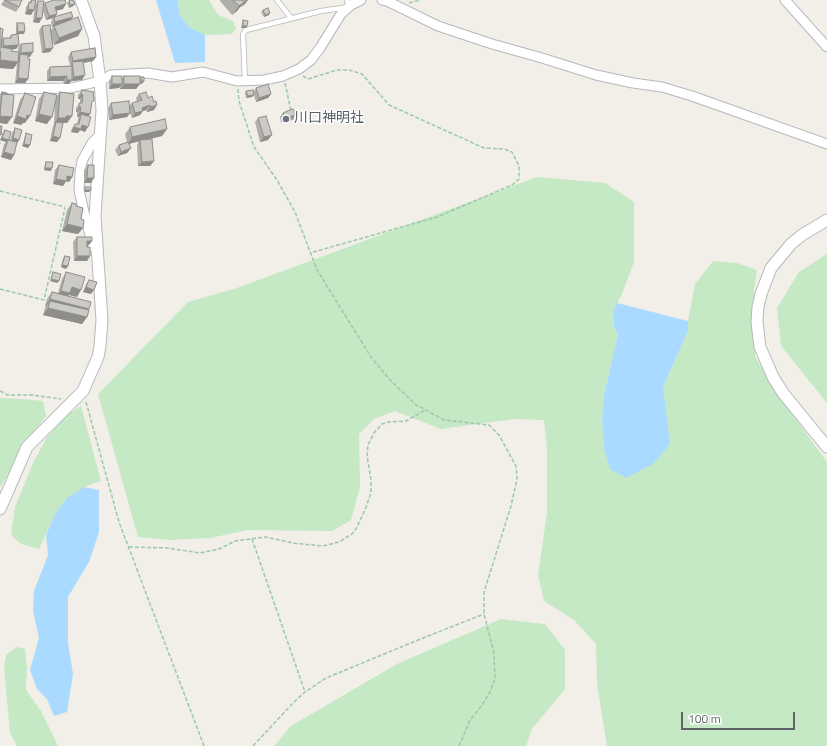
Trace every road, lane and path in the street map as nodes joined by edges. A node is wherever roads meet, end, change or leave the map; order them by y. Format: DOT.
graph roads {
  1 [pos="81,0"];
  2 [pos="277,0"];
  3 [pos="362,0"];
  4 [pos="382,0"];
  5 [pos="784,0"];
  6 [pos="348,3"];
  7 [pos="292,18"];
  8 [pos="827,47"];
  9 [pos="299,69"];
  10 [pos="283,76"];
  11 [pos="100,81"];
  12 [pos="241,81"];
  13 [pos="0,89"];
  14 [pos="294,124"];
  15 [pos="101,134"];
  16 [pos="827,144"];
  17 [pos="0,191"];
  18 [pos="827,220"];
  19 [pos="310,253"];
  20 [pos="98,266"];
  21 [pos="0,289"];
  22 [pos="0,391"];
  23 [pos="83,391"];
  24 [pos="68,407"];
  25 [pos="425,410"];
  26 [pos="827,447"];
  27 [pos="0,509"];
  28 [pos="252,539"];
  29 [pos="129,547"];
  30 [pos="484,614"];
  31 [pos="305,692"];
  32 [pos="204,746"];
  33 [pos="253,746"];
  34 [pos="459,746"];
  1 -- 11 [label="street"];
  2 -- 7 [label="lane"];
  3 -- 6 [label="street"];
  4 -- 16 [label="street"];
  5 -- 8 [label="street"];
  6 -- 7 [label="lane"];
  6 -- 9 [label="street"];
  7 -- 12 [label="lane"];
  9 -- 10 [label="street"];
  9 -- 19 [label="path"];
  10 -- 12 [label="street"];
  10 -- 14 [label="path"];
  11 -- 12 [label="street"];
  11 -- 13 [label="street"];
  11 -- 15 [label="street"];
  12 -- 19 [label="path"];
  15 -- 20 [label="street"];
  15 -- 20 [label="street"];
  17 -- 21 [label="path"];
  18 -- 26 [label="street"];
  19 -- 25 [label="path"];
  20 -- 23 [label="street"];
  22 -- 24 [label="path"];
  23 -- 24 [label="street"];
  23 -- 29 [label="path"];
  24 -- 27 [label="street"];
  25 -- 28 [label="path"];
  25 -- 30 [label="path"];
  28 -- 29 [label="path"];
  28 -- 31 [label="path"];
  29 -- 32 [label="path"];
  30 -- 31 [label="path"];
  30 -- 34 [label="path"];
  31 -- 33 [label="path"];
}
